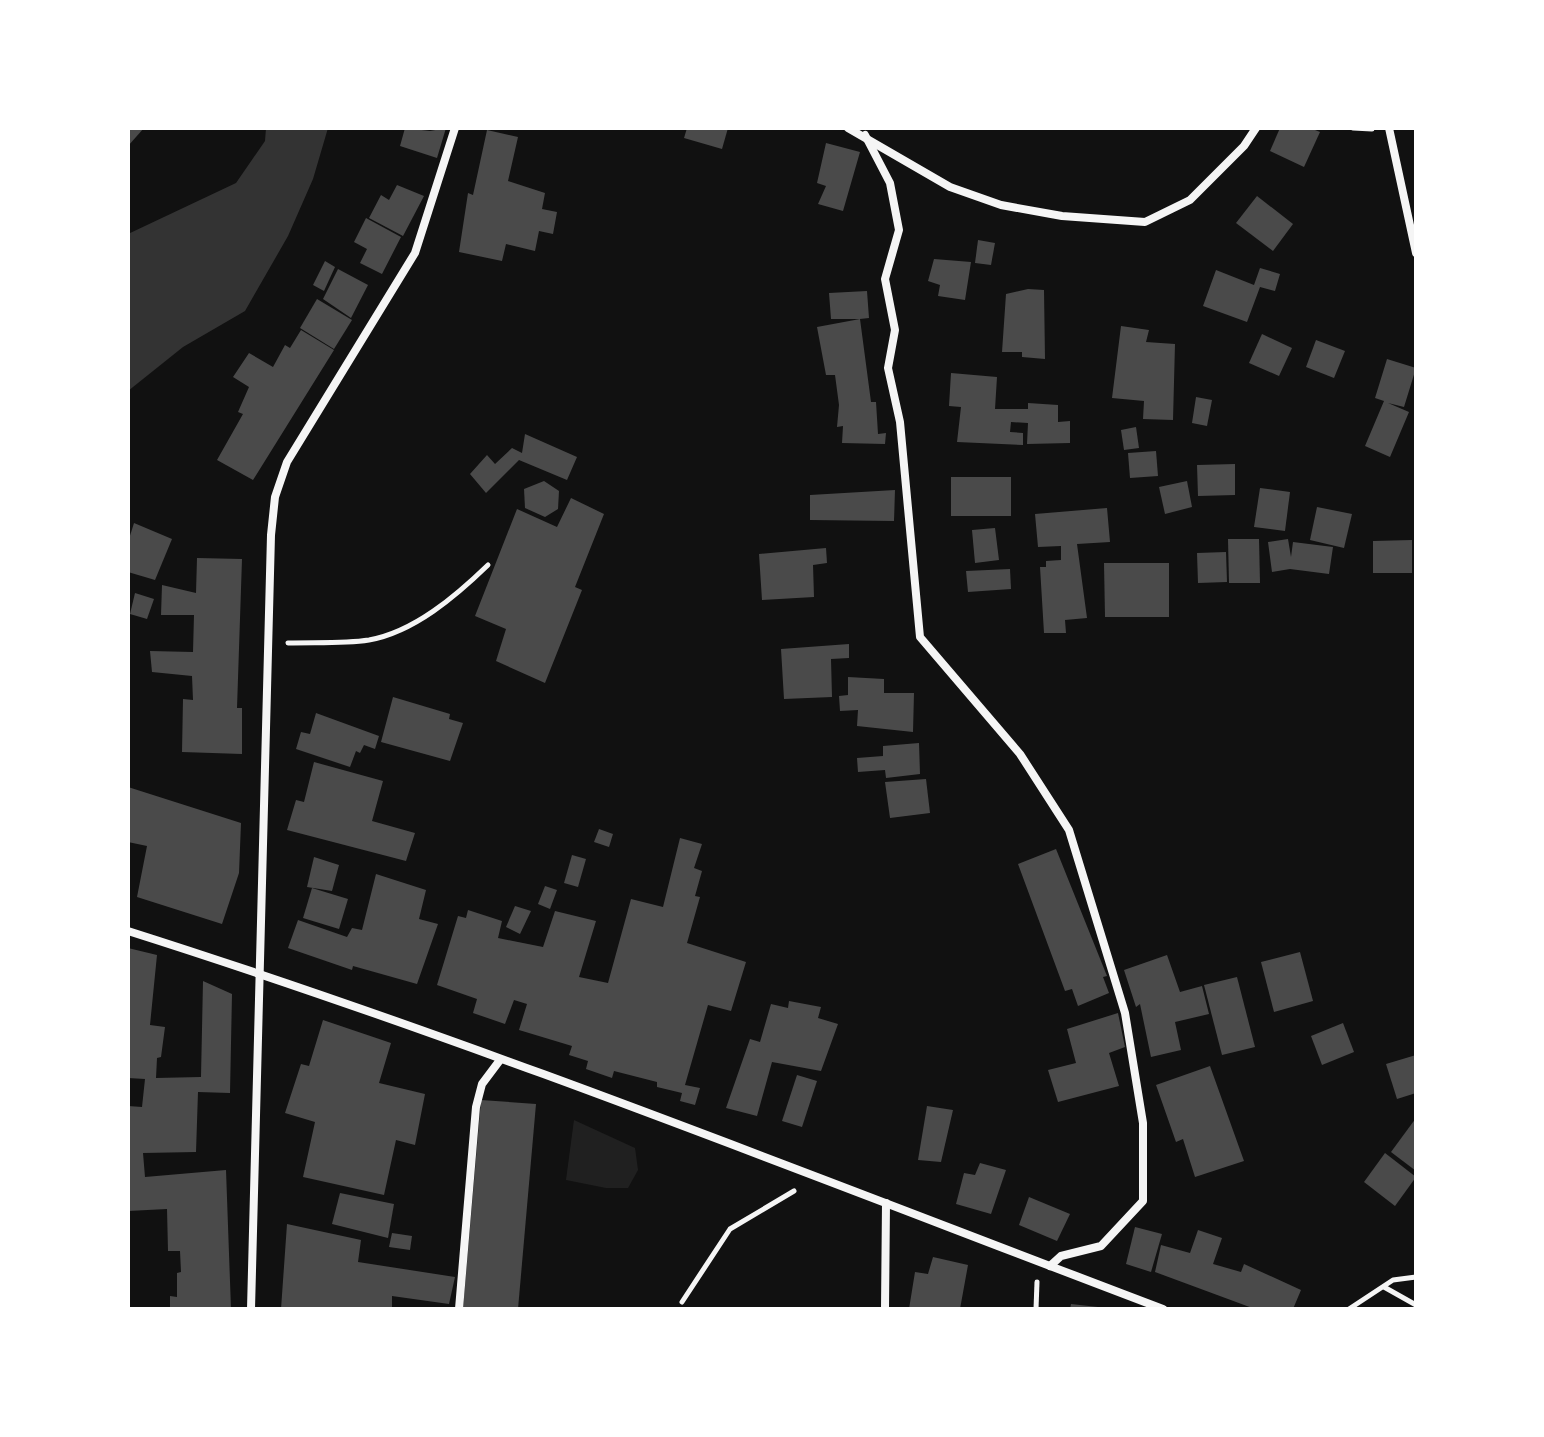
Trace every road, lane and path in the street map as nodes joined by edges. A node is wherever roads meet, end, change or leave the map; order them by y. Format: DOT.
graph roads {
  1 [pos="455,128"];
  2 [pos="848,128"];
  3 [pos="1256,128"];
  4 [pos="1389,128"];
  5 [pos="865,135"];
  6 [pos="1416,253"];
  7 [pos="488,565"];
  8 [pos="267,643"];
  9 [pos="128,931"];
  10 [pos="261,974"];
  11 [pos="500,1060"];
  12 [pos="820,1178"];
  13 [pos="886,1203"];
  14 [pos="1050,1266"];
  15 [pos="1416,1277"];
  16 [pos="1384,1287"];
  17 [pos="682,1302"];
  18 [pos="1416,1305"];
  19 [pos="251,1309"];
  20 [pos="459,1309"];
  21 [pos="885,1309"];
  22 [pos="1163,1309"];
  23 [pos="1349,1309"];
  1 -- 8 [label="street"];
  2 -- 5 [label="street"];
  3 -- 5 [label="street"];
  4 -- 6 [label="street"];
  5 -- 14 [label="street"];
  7 -- 8 [label="path"];
  8 -- 10 [label="street"];
  9 -- 10 [label="street"];
  10 -- 11 [label="street"];
  10 -- 19 [label="street"];
  11 -- 12 [label="street"];
  11 -- 20 [label="street"];
  12 -- 13 [label="street"];
  12 -- 17 [label="path"];
  13 -- 14 [label="street"];
  13 -- 21 [label="street"];
  14 -- 22 [label="street"];
  15 -- 16 [label="path"];
  16 -- 18 [label="path"];
  16 -- 23 [label="path"];
}
